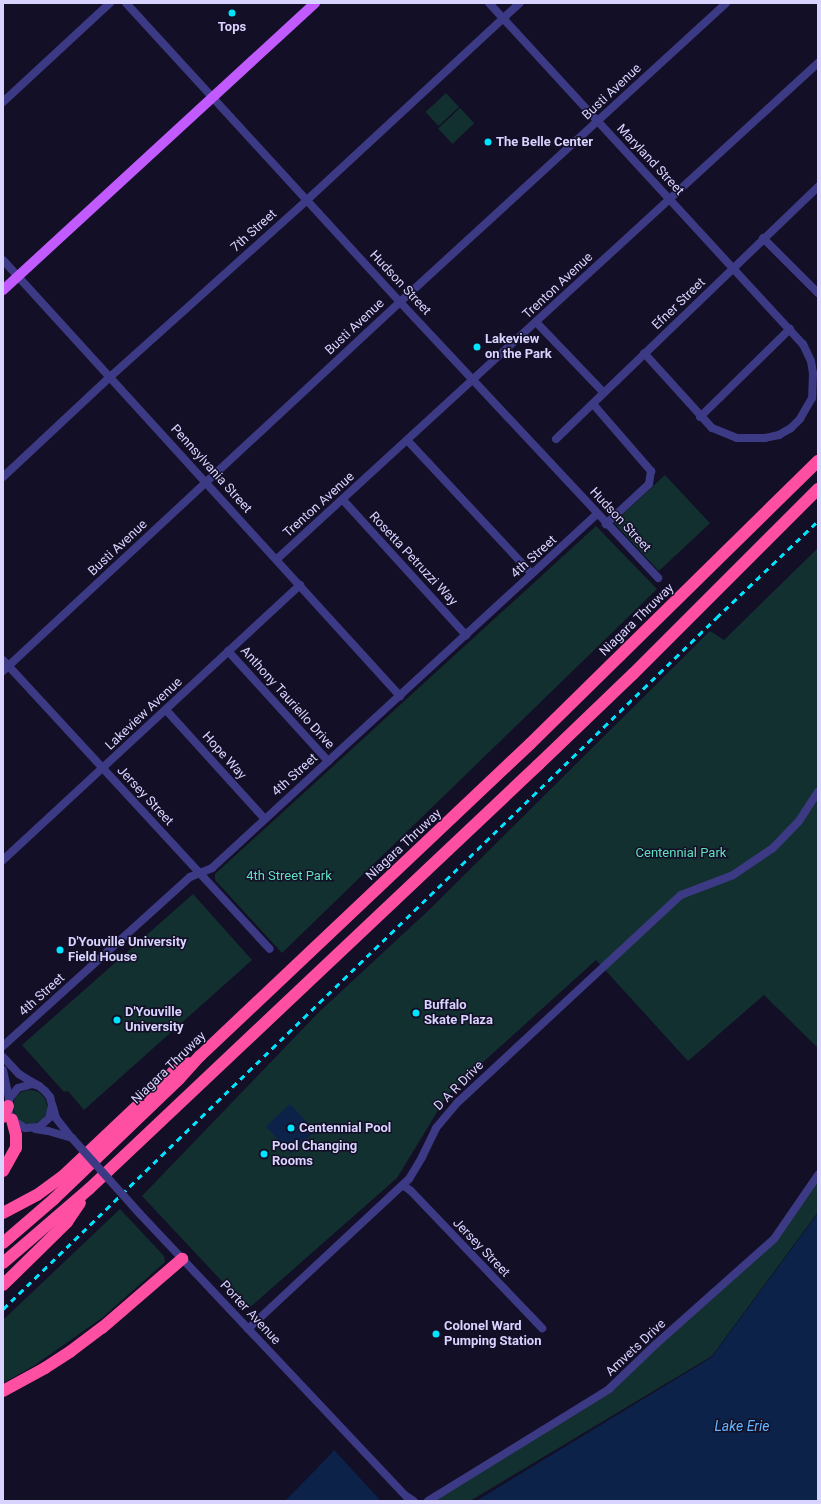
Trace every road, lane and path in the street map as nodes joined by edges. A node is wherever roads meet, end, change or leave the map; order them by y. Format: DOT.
graph roads {
  1 [pos="110,3"];
  2 [pos="126,3"];
  3 [pos="315,3"];
  4 [pos="489,3"];
  5 [pos="520,3"];
  6 [pos="726,3"];
  7 [pos="503,18"];
  8 [pos="818,62"];
  9 [pos="212,97"];
  10 [pos="3,102"];
  11 [pos="598,121"];
  12 [pos="818,187"];
  13 [pos="670,199"];
  14 [pos="307,200"];
  15 [pos="763,238"];
  16 [pos="3,260"];
  17 [pos="732,268"];
  18 [pos="18,276"];
  19 [pos="3,290"];
  20 [pos="818,293"];
  21 [pos="400,302"];
  22 [pos="536,322"];
  23 [pos="792,331"];
  24 [pos="644,353"];
  25 [pos="110,377"];
  26 [pos="473,379"];
  27 [pos="604,393"];
  28 [pos="592,404"];
  29 [pos="700,417"];
  30 [pos="556,439"];
  31 [pos="407,440"];
  32 [pos="818,461"];
  33 [pos="3,477"];
  34 [pos="206,482"];
  35 [pos="818,489"];
  36 [pos="343,500"];
  37 [pos="597,514"];
  38 [pos="606,524"];
  39 [pos="277,560"];
  40 [pos="532,574"];
  41 [pos="658,578"];
  42 [pos="300,585"];
  43 [pos="466,635"];
  44 [pos="228,652"];
  45 [pos="5,666"];
  46 [pos="400,696"];
  47 [pos="166,710"];
  48 [pos="328,761"];
  49 [pos="103,768"];
  50 [pos="818,792"];
  51 [pos="265,819"];
  52 [pos="3,860"];
  53 [pos="199,872"];
  54 [pos="270,949"];
  55 [pos="3,1046"];
  56 [pos="200,1056"];
  57 [pos="3,1057"];
  58 [pos="3,1070"];
  59 [pos="39,1086"];
  60 [pos="52,1105"];
  61 [pos="8,1110"];
  62 [pos="32,1129"];
  63 [pos="72,1138"];
  64 [pos="3,1171"];
  65 [pos="818,1175"];
  66 [pos="403,1185"];
  67 [pos="89,1189"];
  68 [pos="3,1213"];
  69 [pos="3,1243"];
  70 [pos="182,1259"];
  71 [pos="3,1263"];
  72 [pos="3,1285"];
  73 [pos="542,1328"];
  74 [pos="248,1329"];
  75 [pos="3,1391"];
  76 [pos="431,1499"];
  77 [pos="414,1501"];
  1 -- 10 [label="street"];
  2 -- 9 [label="street, Hudson Street"];
  3 -- 9 [label="main road"];
  4 -- 7 [label="street, Maryland Street"];
  5 -- 7 [label="street, 7th Street"];
  6 -- 11 [label="street, Busti Avenue"];
  7 -- 11 [label="street, Maryland Street"];
  7 -- 14 [label="street, 7th Street"];
  8 -- 13 [label="street, Trenton Avenue"];
  9 -- 14 [label="street, Hudson Street"];
  9 -- 18 [label="main road"];
  11 -- 13 [label="street, Maryland Street"];
  11 -- 21 [label="street, Busti Avenue"];
  12 -- 15 [label="street, Efner Street"];
  13 -- 17 [label="street, Maryland Street"];
  13 -- 22 [label="street, Trenton Avenue"];
  14 -- 21 [label="street, Hudson Street"];
  14 -- 25 [label="street, 7th Street"];
  15 -- 17 [label="street, Efner Street"];
  15 -- 20 [label="street"];
  16 -- 18 [label="street, Pennsylvania Street"];
  17 -- 23 [label="street, Maryland Street"];
  17 -- 24 [label="street, Efner Street"];
  18 -- 19 [label="main road"];
  18 -- 25 [label="street, Pennsylvania Street"];
  21 -- 26 [label="street, Hudson Street"];
  21 -- 34 [label="street, Busti Avenue"];
  22 -- 26 [label="street, Trenton Avenue"];
  22 -- 27 [label="street"];
  23 -- 29 [label="street"];
  23 -- 29 [label="street, Maryland Street"];
  24 -- 27 [label="street, Efner Street"];
  24 -- 29 [label="street, Maryland Street"];
  25 -- 33 [label="street, 7th Street"];
  25 -- 34 [label="street, Pennsylvania Street"];
  26 -- 31 [label="street, Trenton Avenue"];
  26 -- 37 [label="street, Hudson Street"];
  27 -- 28 [label="street, Efner Street"];
  28 -- 30 [label="street, Efner Street"];
  28 -- 38 [label="street"];
  31 -- 36 [label="street, Trenton Avenue"];
  31 -- 40 [label="street"];
  32 -- 56 [label="highway, Niagara Thruway"];
  34 -- 39 [label="street, Pennsylvania Street"];
  34 -- 45 [label="street, Busti Avenue"];
  35 -- 67 [label="highway"];
  36 -- 39 [label="street, Trenton Avenue"];
  36 -- 43 [label="street, Rosetta Petruzzi Way"];
  37 -- 38 [label="street, Hudson Street"];
  37 -- 40 [label="street, 4th Street"];
  38 -- 41 [label="street, Hudson Street"];
  39 -- 42 [label="street, Pennsylvania Street"];
  40 -- 43 [label="street, 4th Street"];
  42 -- 44 [label="street, Lakeview Avenue"];
  42 -- 46 [label="street, Pennsylvania Street"];
  43 -- 46 [label="street, 4th Street"];
  44 -- 47 [label="street, Lakeview Avenue"];
  44 -- 48 [label="street, Anthony Tauriello Drive"];
  45 -- 49 [label="street, Jersey Street"];
  46 -- 48 [label="street, 4th Street"];
  47 -- 49 [label="street, Lakeview Avenue"];
  47 -- 51 [label="street, Hope Way"];
  48 -- 51 [label="street, 4th Street"];
  49 -- 52 [label="street, Lakeview Avenue"];
  49 -- 53 [label="street, Jersey Street"];
  50 -- 66 [label="street, D A R Drive"];
  51 -- 53 [label="street, 4th Street"];
  53 -- 54 [label="street, Jersey Street"];
  53 -- 55 [label="street, 4th Street"];
  56 -- 68 [label="highway"];
  56 -- 69 [label="highway, Niagara Thruway"];
  57 -- 59 [label="street, Porter Avenue"];
  58 -- 61 [label="street"];
  59 -- 60 [label="street, Porter Avenue"];
  59 -- 61 [label="street"];
  60 -- 62 [label="street"];
  60 -- 63 [label="street, Porter Avenue"];
  61 -- 62 [label="street"];
  61 -- 64 [label="highway"];
  62 -- 63 [label="street"];
  63 -- 70 [label="street, Porter Avenue, bridge"];
  65 -- 76 [label="street, Amvets Drive"];
  66 -- 73 [label="street, Jersey Street"];
  66 -- 74 [label="street, D A R Drive"];
  67 -- 71 [label="highway"];
  67 -- 72 [label="highway"];
  70 -- 74 [label="street, Porter Avenue"];
  70 -- 75 [label="highway"];
  74 -- 77 [label="street, Porter Avenue"];
}
